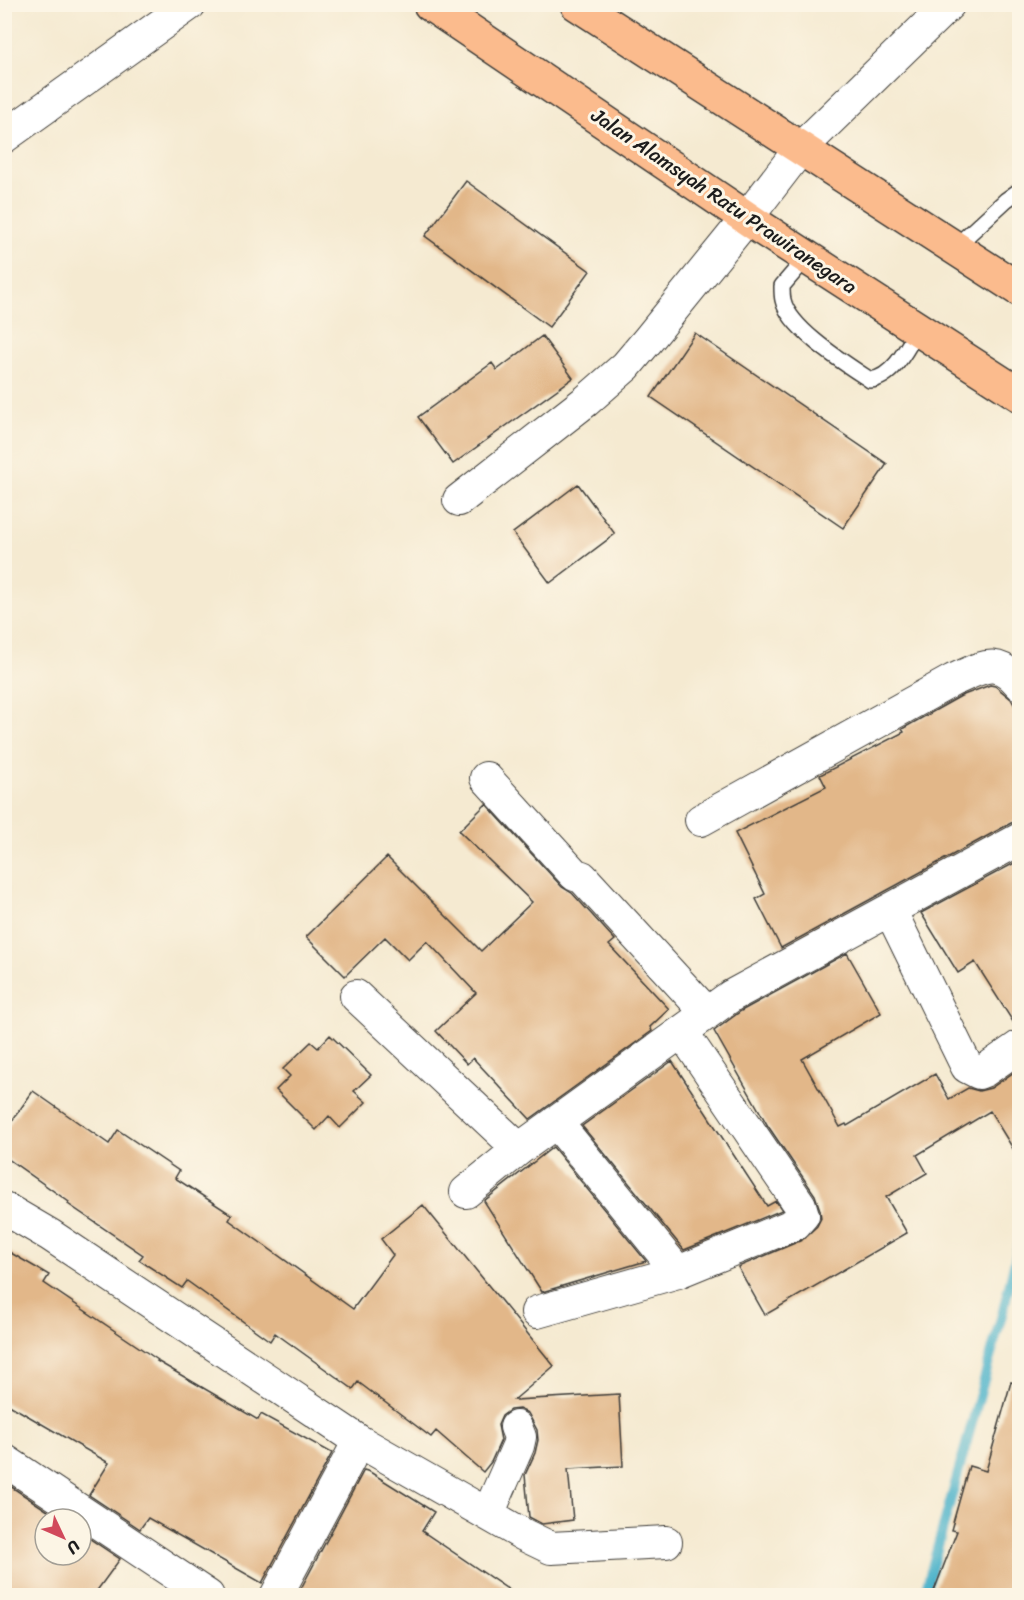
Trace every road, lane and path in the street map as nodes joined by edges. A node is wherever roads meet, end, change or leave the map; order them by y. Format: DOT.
graph roads {
  1 [pos="190,4"];
  2 [pos="430,4"];
  3 [pos="577,4"];
  4 [pos="930,11"];
  5 [pos="4,137"];
  6 [pos="800,149"];
  7 [pos="1020,190"];
  8 [pos="747,218"];
  9 [pos="954,248"];
  10 [pos="807,257"];
  11 [pos="1020,290"];
  12 [pos="918,329"];
  13 [pos="1020,395"];
  14 [pos="459,501"];
  15 [pos="1020,684"];
  16 [pos="486,778"];
  17 [pos="701,820"];
  18 [pos="1020,839"];
  19 [pos="890,910"];
  20 [pos="356,996"];
  21 [pos="707,1013"];
  22 [pos="682,1032"];
  23 [pos="1020,1046"];
  24 [pos="556,1122"];
  25 [pos="519,1149"];
  26 [pos="466,1192"];
  27 [pos="4,1208"];
  28 [pos="678,1272"];
  29 [pos="537,1312"];
  30 [pos="516,1427"];
  31 [pos="359,1441"];
  32 [pos="4,1460"];
  33 [pos="488,1514"];
  34 [pos="666,1542"];
  35 [pos="208,1596"];
  36 [pos="276,1596"];
  1 -- 5 [label="street"];
  2 -- 8 [label="highway, Jalan Alamsyah Ratu Prawiranegara"];
  3 -- 6 [label="highway"];
  4 -- 6 [label="street"];
  6 -- 8 [label="street"];
  6 -- 9 [label="highway"];
  7 -- 9 [label="lane"];
  8 -- 10 [label="highway, Jalan Alamsyah Ratu Prawiranegara"];
  8 -- 14 [label="street"];
  9 -- 11 [label="highway"];
  10 -- 12 [label="highway, Jalan Alamsyah Ratu Prawiranegara"];
  10 -- 12 [label="lane"];
  12 -- 13 [label="highway, Jalan Alamsyah Ratu Prawiranegara"];
  15 -- 17 [label="street"];
  16 -- 21 [label="street"];
  18 -- 19 [label="street"];
  19 -- 21 [label="street"];
  19 -- 23 [label="street"];
  20 -- 25 [label="street"];
  21 -- 22 [label="street"];
  22 -- 24 [label="street"];
  22 -- 28 [label="street"];
  24 -- 25 [label="street"];
  24 -- 28 [label="street"];
  25 -- 26 [label="street"];
  27 -- 31 [label="street"];
  28 -- 29 [label="street"];
  30 -- 33 [label="street"];
  31 -- 33 [label="street"];
  31 -- 36 [label="street"];
  32 -- 35 [label="street"];
  33 -- 34 [label="street"];
}
